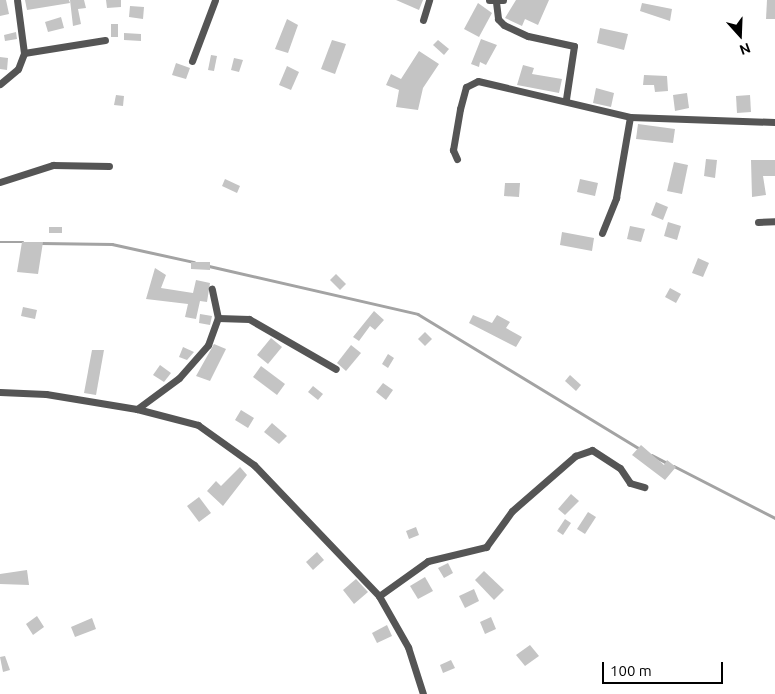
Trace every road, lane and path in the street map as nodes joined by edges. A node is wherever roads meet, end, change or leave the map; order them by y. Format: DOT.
graph roads {
  1 [pos="17,0"];
  2 [pos="215,0"];
  3 [pos="429,0"];
  4 [pos="503,0"];
  5 [pos="492,1"];
  6 [pos="423,20"];
  7 [pos="105,40"];
  8 [pos="24,52"];
  9 [pos="192,61"];
  10 [pos="0,84"];
  11 [pos="566,99"];
  12 [pos="630,117"];
  13 [pos="775,122"];
  14 [pos="457,159"];
  15 [pos="109,166"];
  16 [pos="0,182"];
  17 [pos="775,221"];
  18 [pos="758,222"];
  19 [pos="602,233"];
  20 [pos="212,289"];
  21 [pos="218,318"];
  22 [pos="336,369"];
  23 [pos="0,392"];
  24 [pos="137,409"];
  25 [pos="644,486"];
  26 [pos="379,596"];
  27 [pos="423,694"];
  1 -- 8 [label="street"];
  2 -- 9 [label="street"];
  3 -- 6 [label="street"];
  4 -- 5 [label="street"];
  5 -- 11 [label="street"];
  7 -- 8 [label="street"];
  8 -- 10 [label="street"];
  11 -- 12 [label="street"];
  11 -- 14 [label="street"];
  12 -- 13 [label="street"];
  12 -- 19 [label="street"];
  15 -- 16 [label="street"];
  17 -- 18 [label="street"];
  20 -- 21 [label="street"];
  21 -- 22 [label="street"];
  21 -- 24 [label="street"];
  23 -- 24 [label="street"];
  24 -- 26 [label="street"];
  25 -- 26 [label="street"];
  26 -- 27 [label="street"];
}
